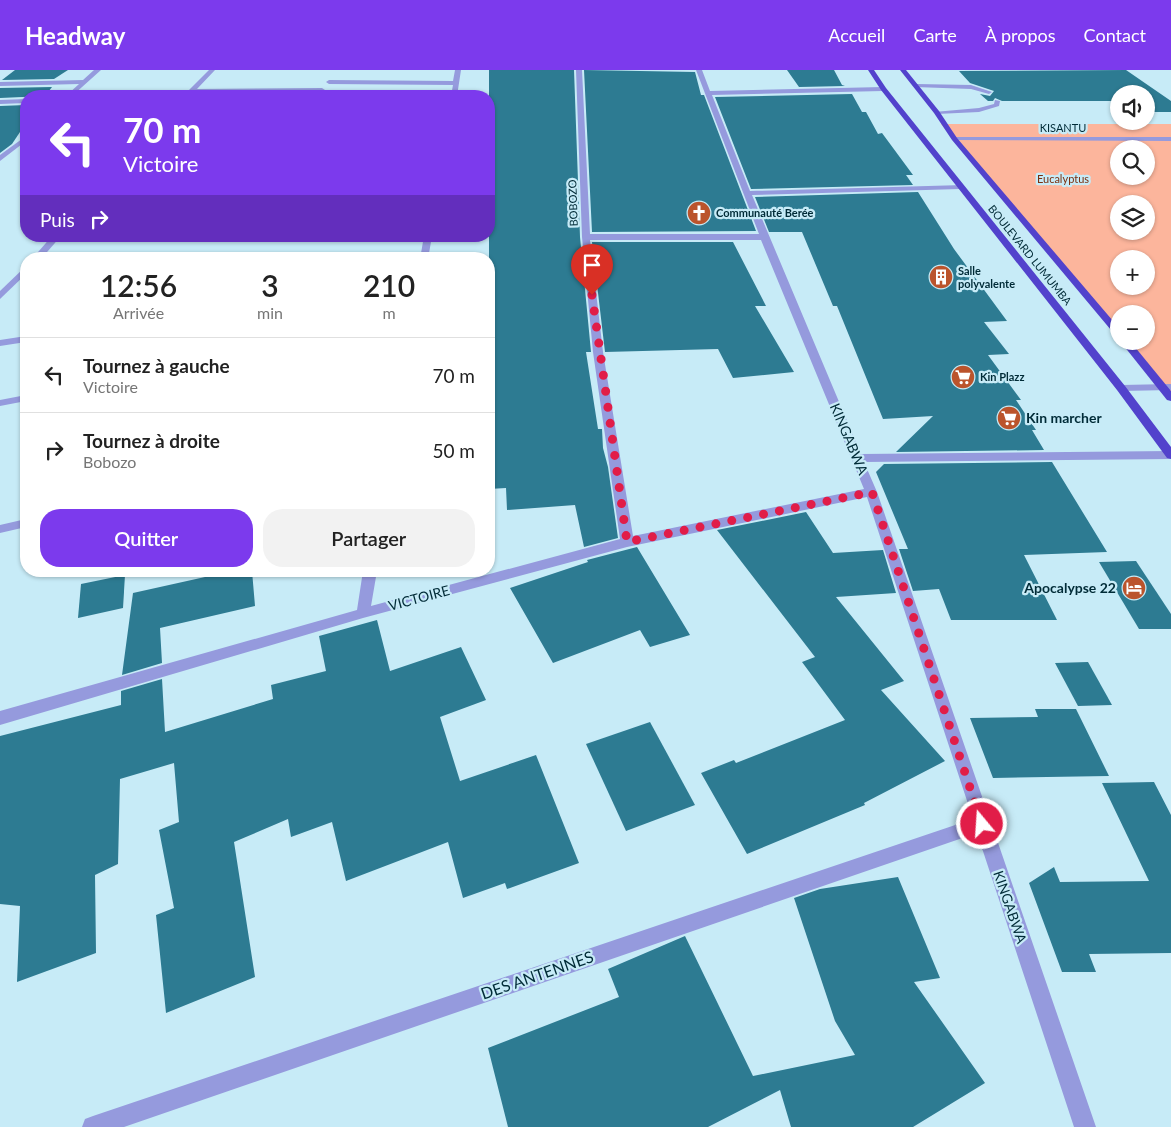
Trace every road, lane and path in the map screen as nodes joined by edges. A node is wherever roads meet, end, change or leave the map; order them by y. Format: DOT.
graph roads {
  1 [pos="98,70"];
  2 [pos="212,70"];
  3 [pos="458,70"];
  4 [pos="579,70"];
  5 [pos="699,70"];
  6 [pos="871,70"];
  7 [pos="903,70"];
  8 [pos="331,79"];
  9 [pos="84,82"];
  10 [pos="456,83"];
  11 [pos="0,84"];
  12 [pos="917,86"];
  13 [pos="883,89"];
  14 [pos="75,90"];
  15 [pos="193,90"];
  16 [pos="322,90"];
  17 [pos="455,90"];
  18 [pos="989,92"];
  19 [pos="707,94"];
  20 [pos="20,101"];
  21 [pos="998,101"];
  22 [pos="0,102"];
  23 [pos="937,112"];
  24 [pos="954,139"];
  25 [pos="1171,139"];
  26 [pos="20,144"];
  27 [pos="17,147"];
  28 [pos="0,148"];
  29 [pos="0,159"];
  30 [pos="960,187"];
  31 [pos="747,193"];
  32 [pos="586,237"];
  33 [pos="764,237"];
  34 [pos="52,242"];
  35 [pos="42,252"];
  36 [pos="20,275"];
  37 [pos="0,296"];
  38 [pos="1110,323"];
  39 [pos="20,340"];
  40 [pos="0,344"];
  41 [pos="1133,350"];
  42 [pos="1167,387"];
  43 [pos="1121,388"];
  44 [pos="1171,398"];
  45 [pos="20,399"];
  46 [pos="0,403"];
  47 [pos="1171,455"];
  48 [pos="858,458"];
  49 [pos="872,492"];
  50 [pos="20,524"];
  51 [pos="0,529"];
  52 [pos="627,542"];
  53 [pos="369,577"];
  54 [pos="363,613"];
  55 [pos="0,718"];
  56 [pos="982,824"];
  57 [pos="93,1127"];
  58 [pos="1086,1127"];
  1 -- 9 [label="street"];
  2 -- 15 [label="street"];
  3 -- 10 [label="street"];
  4 -- 32 [label="street, BOBOZO"];
  5 -- 19 [label="street, KINGABWA"];
  6 -- 13 [label="highway, BOULEVARD LUMUMBA"];
  7 -- 12 [label="highway, BOULEVARD LUMUMBA"];
  8 -- 10 [label="street"];
  8 -- 16 [label="street"];
  9 -- 11 [label="street"];
  9 -- 14 [label="street"];
  10 -- 17 [label="street"];
  12 -- 18 [label="street"];
  12 -- 23 [label="highway, BOULEVARD LUMUMBA"];
  13 -- 19 [label="street"];
  13 -- 30 [label="highway, BOULEVARD LUMUMBA"];
  19 -- 31 [label="street, KINGABWA"];
  20 -- 22 [label="street"];
  21 -- 23 [label="street"];
  23 -- 24 [label="highway, BOULEVARD LUMUMBA"];
  24 -- 25 [label="street, KISANTU"];
  24 -- 38 [label="highway, BOULEVARD LUMUMBA"];
  26 -- 27 [label="street"];
  27 -- 28 [label="street"];
  27 -- 29 [label="street"];
  30 -- 31 [label="street"];
  30 -- 43 [label="highway, BOULEVARD LUMUMBA"];
  31 -- 33 [label="street, KINGABWA"];
  32 -- 33 [label="street"];
  32 -- 52 [label="street, BOBOZO"];
  33 -- 48 [label="street, KINGABWA"];
  34 -- 35 [label="street"];
  36 -- 37 [label="street"];
  39 -- 40 [label="street"];
  41 -- 42 [label="highway"];
  42 -- 43 [label="street"];
  42 -- 44 [label="highway"];
  43 -- 47 [label="highway, BOULEVARD LUMUMBA"];
  45 -- 46 [label="street"];
  47 -- 48 [label="street"];
  48 -- 49 [label="street, KINGABWA"];
  49 -- 52 [label="street, VICTOIRE"];
  49 -- 56 [label="street, KINGABWA"];
  50 -- 51 [label="street"];
  52 -- 54 [label="street, VICTOIRE"];
  53 -- 54 [label="street"];
  54 -- 55 [label="street, VICTOIRE"];
  56 -- 57 [label="street, DES ANTENNES"];
  56 -- 58 [label="street, KINGABWA"];
}
